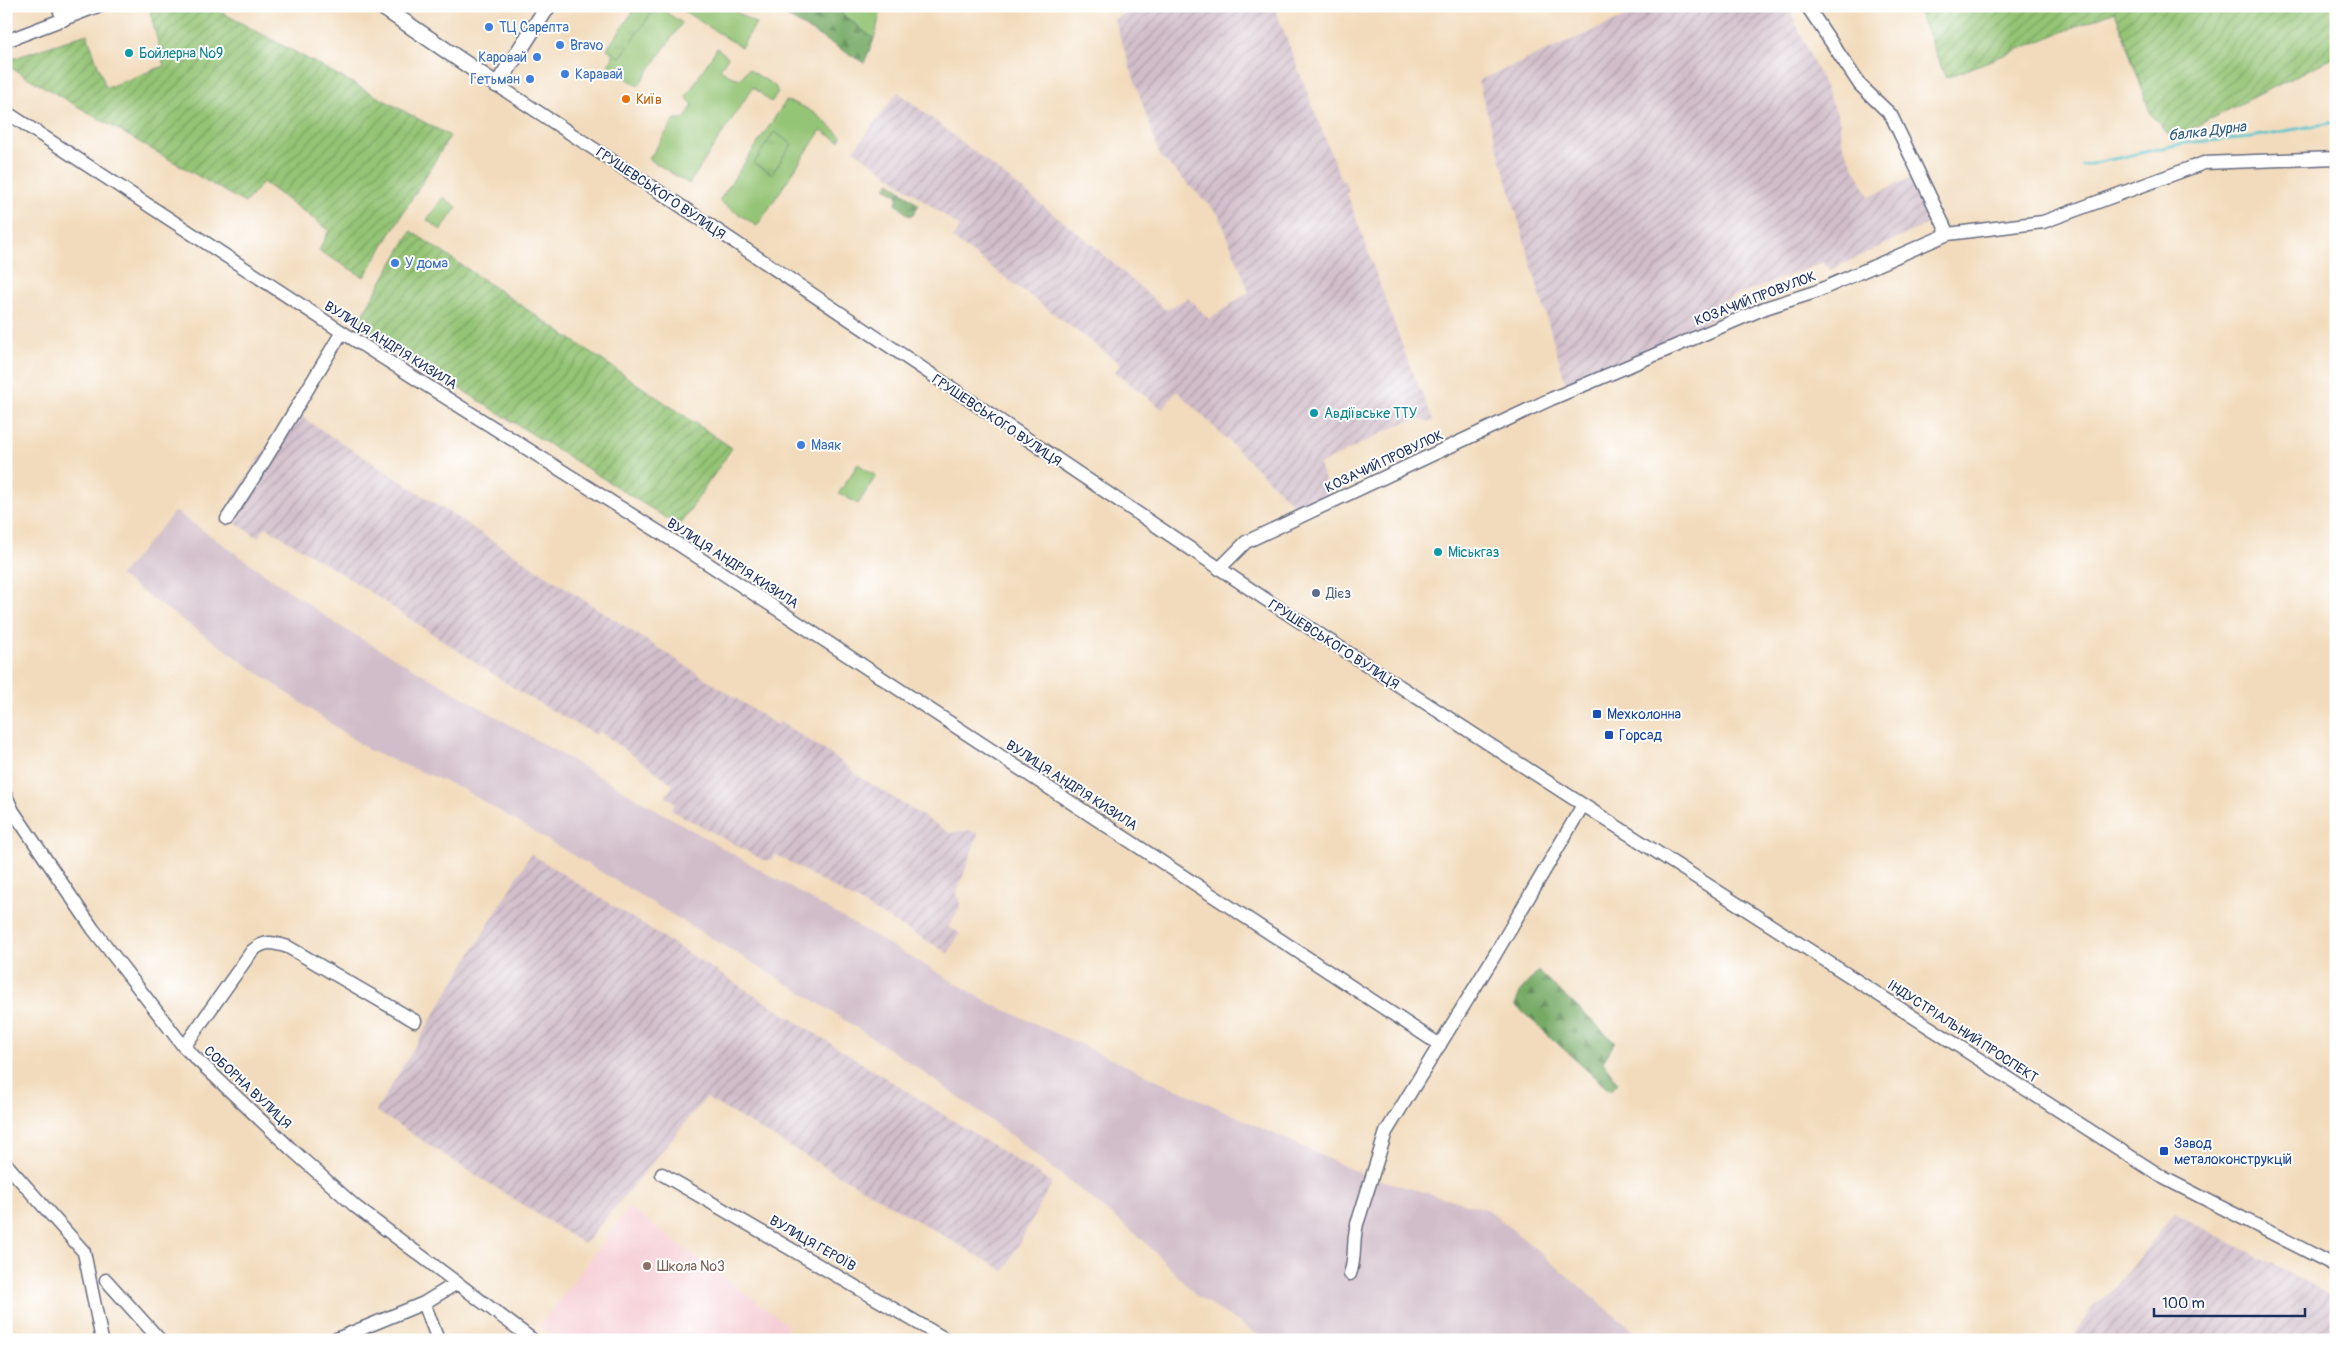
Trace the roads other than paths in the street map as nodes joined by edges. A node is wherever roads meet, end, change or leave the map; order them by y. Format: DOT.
graph roads {
  1 [pos="58,6"];
  2 [pos="98,6"];
  3 [pos="381,6"];
  4 [pos="548,6"];
  5 [pos="1807,6"];
  6 [pos="63,20"];
  7 [pos="6,41"];
  8 [pos="497,84"];
  9 [pos="6,112"];
  10 [pos="2336,158"];
  11 [pos="1948,234"];
  12 [pos="342,332"];
  13 [pos="227,519"];
  14 [pos="1219,569"];
  15 [pos="6,796"];
  16 [pos="1583,805"];
  17 [pos="415,1021"];
  18 [pos="1440,1045"];
  19 [pos="184,1047"];
  20 [pos="6,1164"];
  21 [pos="662,1174"];
  22 [pos="2336,1266"];
  23 [pos="1350,1274"];
  24 [pos="106,1280"];
  25 [pos="457,1283"];
  26 [pos="424,1304"];
  27 [pos="102,1340"];
  28 [pos="160,1340"];
  29 [pos="334,1340"];
  30 [pos="438,1340"];
  31 [pos="533,1340"];
  32 [pos="948,1340"];
  1 -- 6 [label="street"];
  2 -- 6 [label="street"];
  3 -- 8 [label="main road, ГРУШЕВСЬКОГО ВУЛИЦЯ"];
  4 -- 8 [label="main road"];
  5 -- 11 [label="street"];
  6 -- 7 [label="street"];
  8 -- 14 [label="street, ГРУШЕВСЬКОГО ВУЛИЦЯ"];
  9 -- 12 [label="street, ВУЛИЦЯ АНДРІЯ КИЗИЛА"];
  10 -- 11 [label="street, КОЗАЧИЙ ПРОВУЛОК"];
  11 -- 14 [label="street, КОЗАЧИЙ ПРОВУЛОК"];
  12 -- 13 [label="street"];
  12 -- 18 [label="street, ВУЛИЦЯ АНДРІЯ КИЗИЛА"];
  14 -- 16 [label="street, ГРУШЕВСЬКОГО ВУЛИЦЯ"];
  15 -- 19 [label="street, СОБОРНА ВУЛИЦЯ"];
  16 -- 18 [label="street"];
  16 -- 22 [label="street, ІНДУСТРІАЛЬНИЙ ПРОСПЕКТ"];
  17 -- 19 [label="street"];
  18 -- 23 [label="street"];
  19 -- 25 [label="street, СОБОРНА ВУЛИЦЯ"];
  20 -- 27 [label="street"];
  21 -- 32 [label="street, ВУЛИЦЯ ГЕРОЇВ"];
  24 -- 28 [label="street"];
  25 -- 26 [label="street"];
  25 -- 31 [label="street, СОБОРНА ВУЛИЦЯ"];
  26 -- 29 [label="street"];
  26 -- 30 [label="street"];
}
